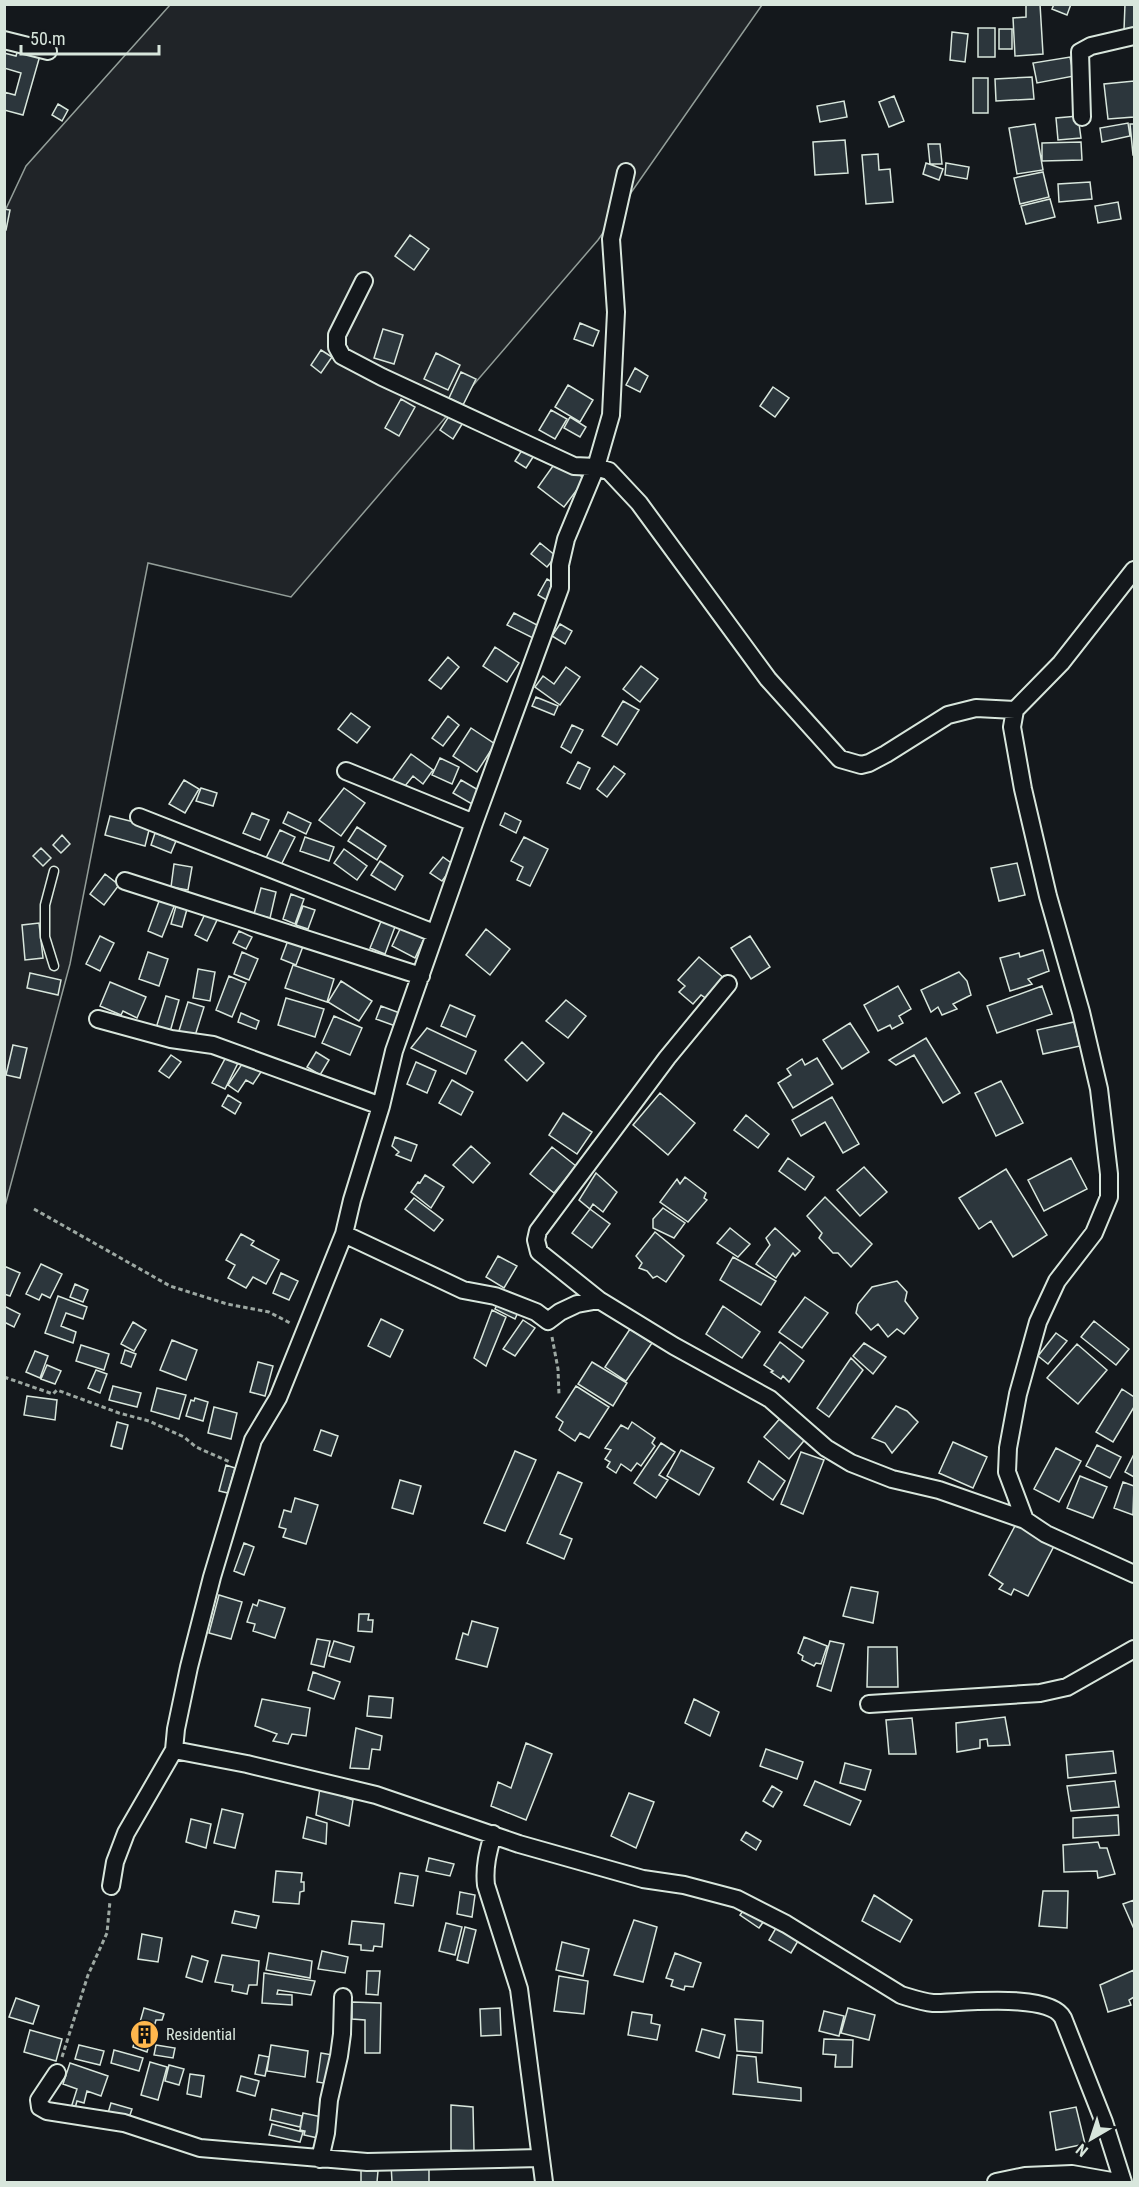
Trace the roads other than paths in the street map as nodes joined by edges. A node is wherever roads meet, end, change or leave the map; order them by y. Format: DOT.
graph roads {
  1 [pos="1134,36"];
  2 [pos="4,40"];
  3 [pos="48,51"];
  4 [pos="1082,117"];
  5 [pos="626,172"];
  6 [pos="364,281"];
  7 [pos="597,467"];
  8 [pos="1134,570"];
  9 [pos="1015,710"];
  10 [pos="346,771"];
  11 [pos="139,817"];
  12 [pos="474,823"];
  13 [pos="54,871"];
  14 [pos="125,881"];
  15 [pos="434,933"];
  16 [pos="54,966"];
  17 [pos="421,976"];
  18 [pos="728,984"];
  19 [pos="98,1019"];
  20 [pos="381,1106"];
  21 [pos="344,1234"];
  22 [pos="599,1300"];
  23 [pos="1025,1520"];
  24 [pos="1134,1574"];
  25 [pos="1134,1649"];
  26 [pos="869,1704"];
  27 [pos="174,1750"];
  28 [pos="493,1834"];
  29 [pos="111,1886"];
  30 [pos="342,1997"];
  31 [pos="57,2073"];
  32 [pos="540,2158"];
  33 [pos="320,2159"];
  34 [pos="544,2182"];
  35 [pos="996,2182"];
  36 [pos="1117,2182"];
  37 [pos="1124,2182"];
  1 -- 4 [label="street"];
  2 -- 3 [label="street"];
  5 -- 7 [label="street"];
  6 -- 7 [label="street"];
  7 -- 9 [label="street"];
  7 -- 12 [label="street"];
  8 -- 9 [label="street"];
  9 -- 23 [label="street"];
  10 -- 12 [label="street"];
  11 -- 15 [label="street"];
  12 -- 15 [label="street"];
  13 -- 16 [label="lane"];
  14 -- 17 [label="street"];
  15 -- 17 [label="street"];
  17 -- 20 [label="street"];
  18 -- 22 [label="street"];
  19 -- 20 [label="street"];
  20 -- 21 [label="street"];
  21 -- 22 [label="street"];
  21 -- 27 [label="street"];
  22 -- 23 [label="street"];
  23 -- 24 [label="street"];
  25 -- 26 [label="street"];
  27 -- 28 [label="street"];
  27 -- 29 [label="street"];
  28 -- 32 [label="street"];
  28 -- 37 [label="street"];
  30 -- 33 [label="street"];
  31 -- 33 [label="street"];
  32 -- 33 [label="street"];
  32 -- 34 [label="street"];
  35 -- 36 [label="street"];
}
